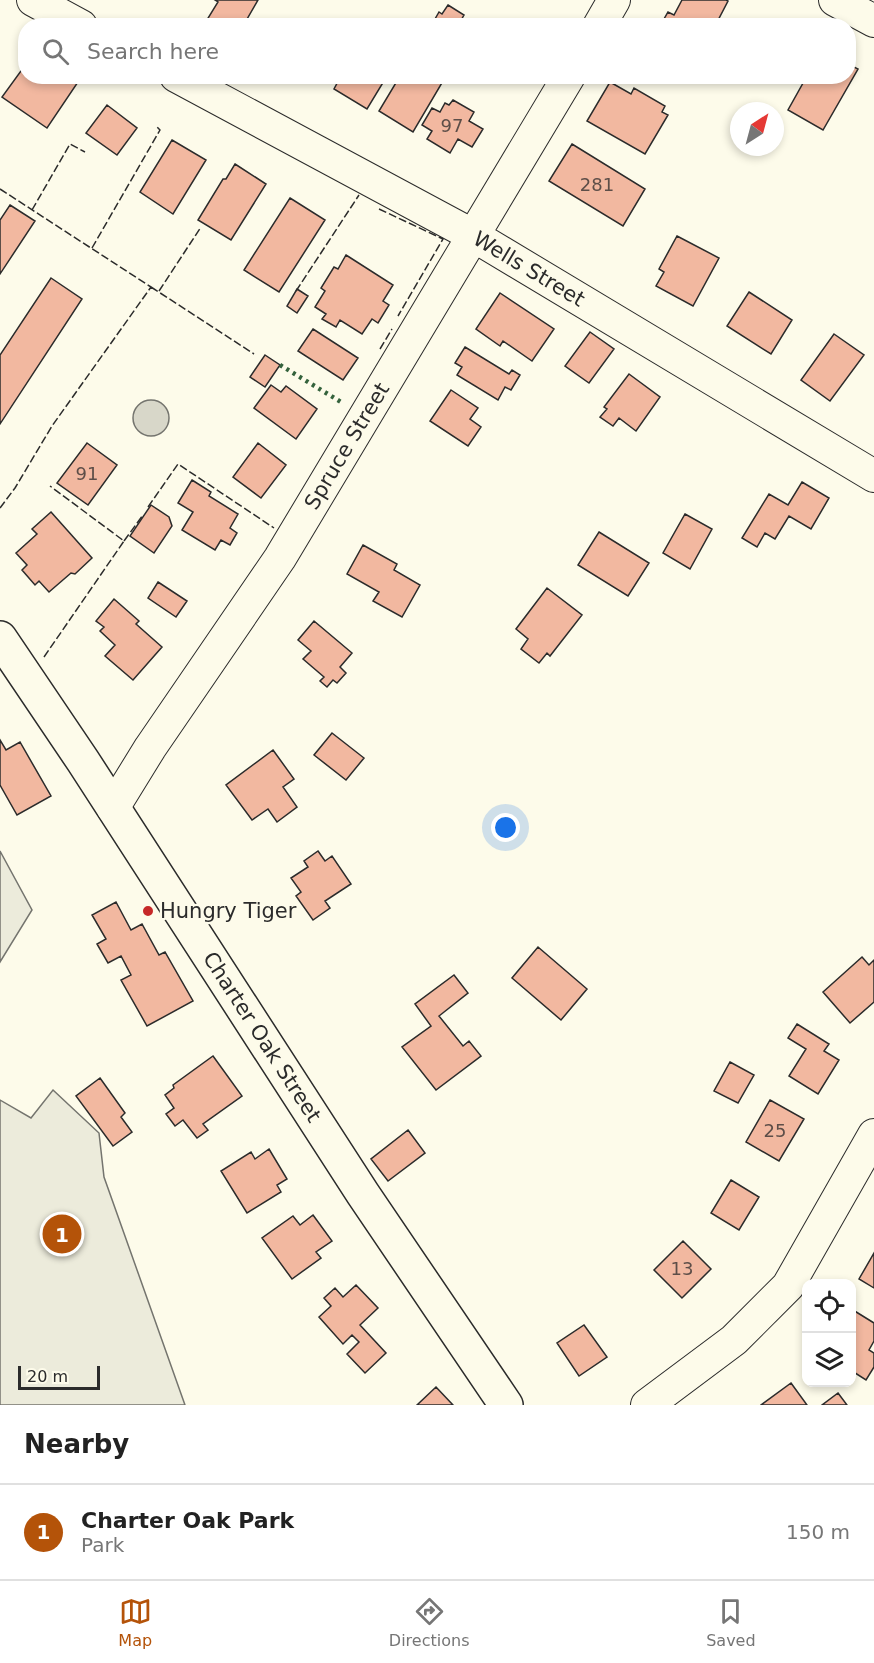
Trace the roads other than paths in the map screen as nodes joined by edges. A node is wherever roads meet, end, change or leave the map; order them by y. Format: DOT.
graph roads {
  1 [pos="33,0"];
  2 [pos="615,0"];
  3 [pos="835,0"];
  4 [pos="66,18"];
  5 [pos="604,18"];
  6 [pos="874,21"];
  7 [pos="191,84"];
  8 [pos="564,84"];
  9 [pos="474,236"];
  10 [pos="874,476"];
  11 [pos="0,638"];
  12 [pos="113,808"];
  13 [pos="874,1136"];
  14 [pos="506,1405"];
  15 [pos="647,1405"];
  1 -- 4 [label="street"];
  2 -- 5 [label="street"];
  3 -- 6 [label="street"];
  7 -- 9 [label="street, Wells Street"];
  8 -- 9 [label="street, Spruce Street"];
  9 -- 10 [label="street, Wells Street"];
  9 -- 12 [label="street, Spruce Street"];
  11 -- 12 [label="main road, Charter Oak Street"];
  12 -- 14 [label="main road, Charter Oak Street"];
  13 -- 15 [label="street"];
}
